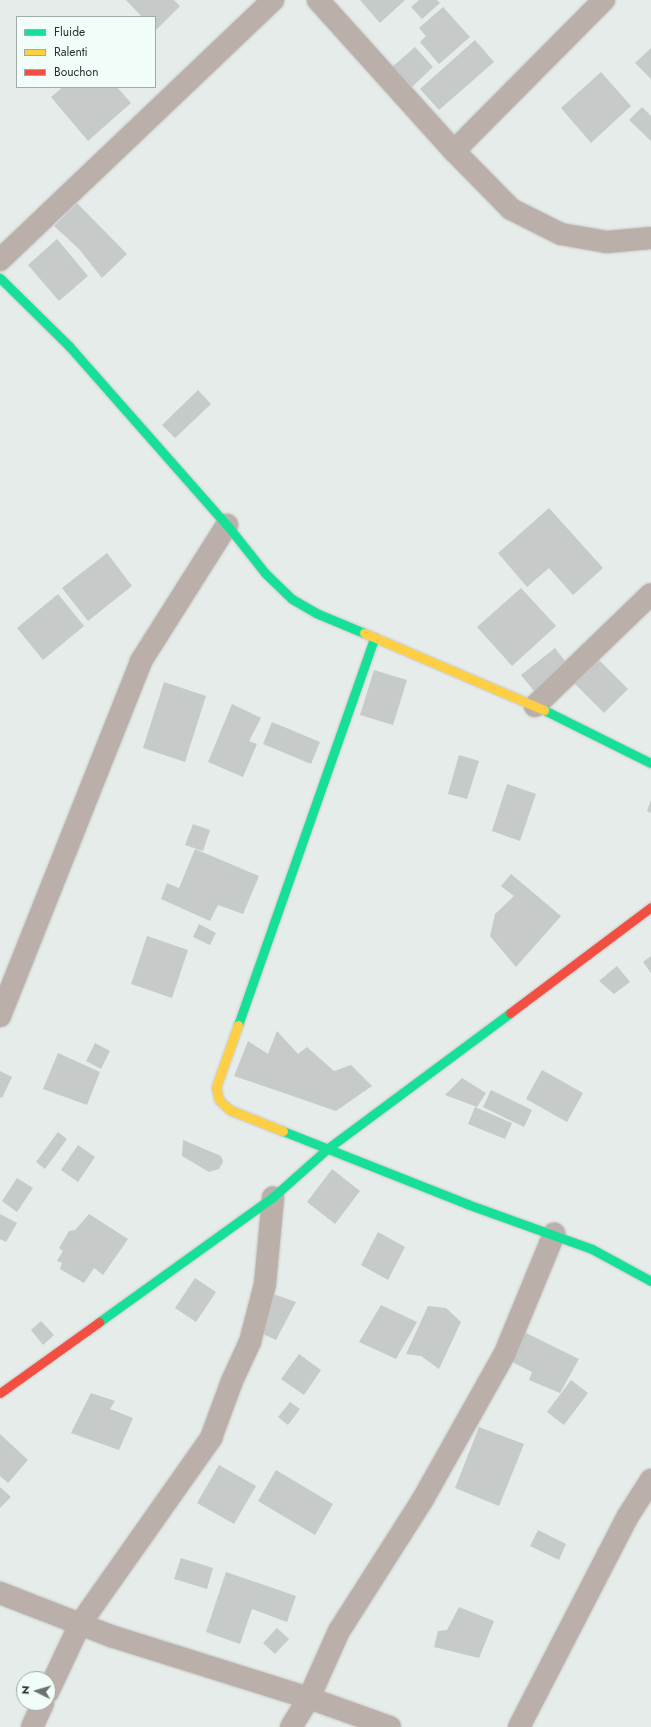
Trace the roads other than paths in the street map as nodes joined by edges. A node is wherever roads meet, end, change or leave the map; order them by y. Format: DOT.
graph roads {
  1 [pos="273,0"];
  2 [pos="318,0"];
  3 [pos="604,0"];
  4 [pos="454,151"];
  5 [pos="651,238"];
  6 [pos="0,260"];
  7 [pos="0,278"];
  8 [pos="227,525"];
  9 [pos="651,594"];
  10 [pos="375,637"];
  11 [pos="535,706"];
  12 [pos="651,763"];
  13 [pos="651,907"];
  14 [pos="0,1016"];
  15 [pos="327,1149"];
  16 [pos="273,1197"];
  17 [pos="554,1234"];
  18 [pos="651,1281"];
  19 [pos="0,1393"];
  20 [pos="651,1480"];
  21 [pos="0,1593"];
  22 [pos="80,1624"];
  23 [pos="56,1675"];
  24 [pos="309,1698"];
  25 [pos="39,1711"];
  26 [pos="32,1727"];
  27 [pos="291,1727"];
  28 [pos="390,1727"];
  29 [pos="519,1727"];
  1 -- 6 [label="street"];
  2 -- 4 [label="street"];
  3 -- 4 [label="street"];
  4 -- 5 [label="street"];
  7 -- 8 [label="street"];
  8 -- 10 [label="street"];
  8 -- 14 [label="street"];
  9 -- 11 [label="street"];
  10 -- 11 [label="street"];
  10 -- 15 [label="street"];
  11 -- 12 [label="street"];
  13 -- 15 [label="street"];
  15 -- 16 [label="street"];
  15 -- 17 [label="street"];
  16 -- 19 [label="street"];
  16 -- 22 [label="street"];
  17 -- 18 [label="street"];
  17 -- 24 [label="street"];
  20 -- 29 [label="street"];
  21 -- 22 [label="street"];
  22 -- 23 [label="street"];
  22 -- 24 [label="street"];
  24 -- 27 [label="street"];
  24 -- 28 [label="street"];
  25 -- 26 [label="street"];
}
